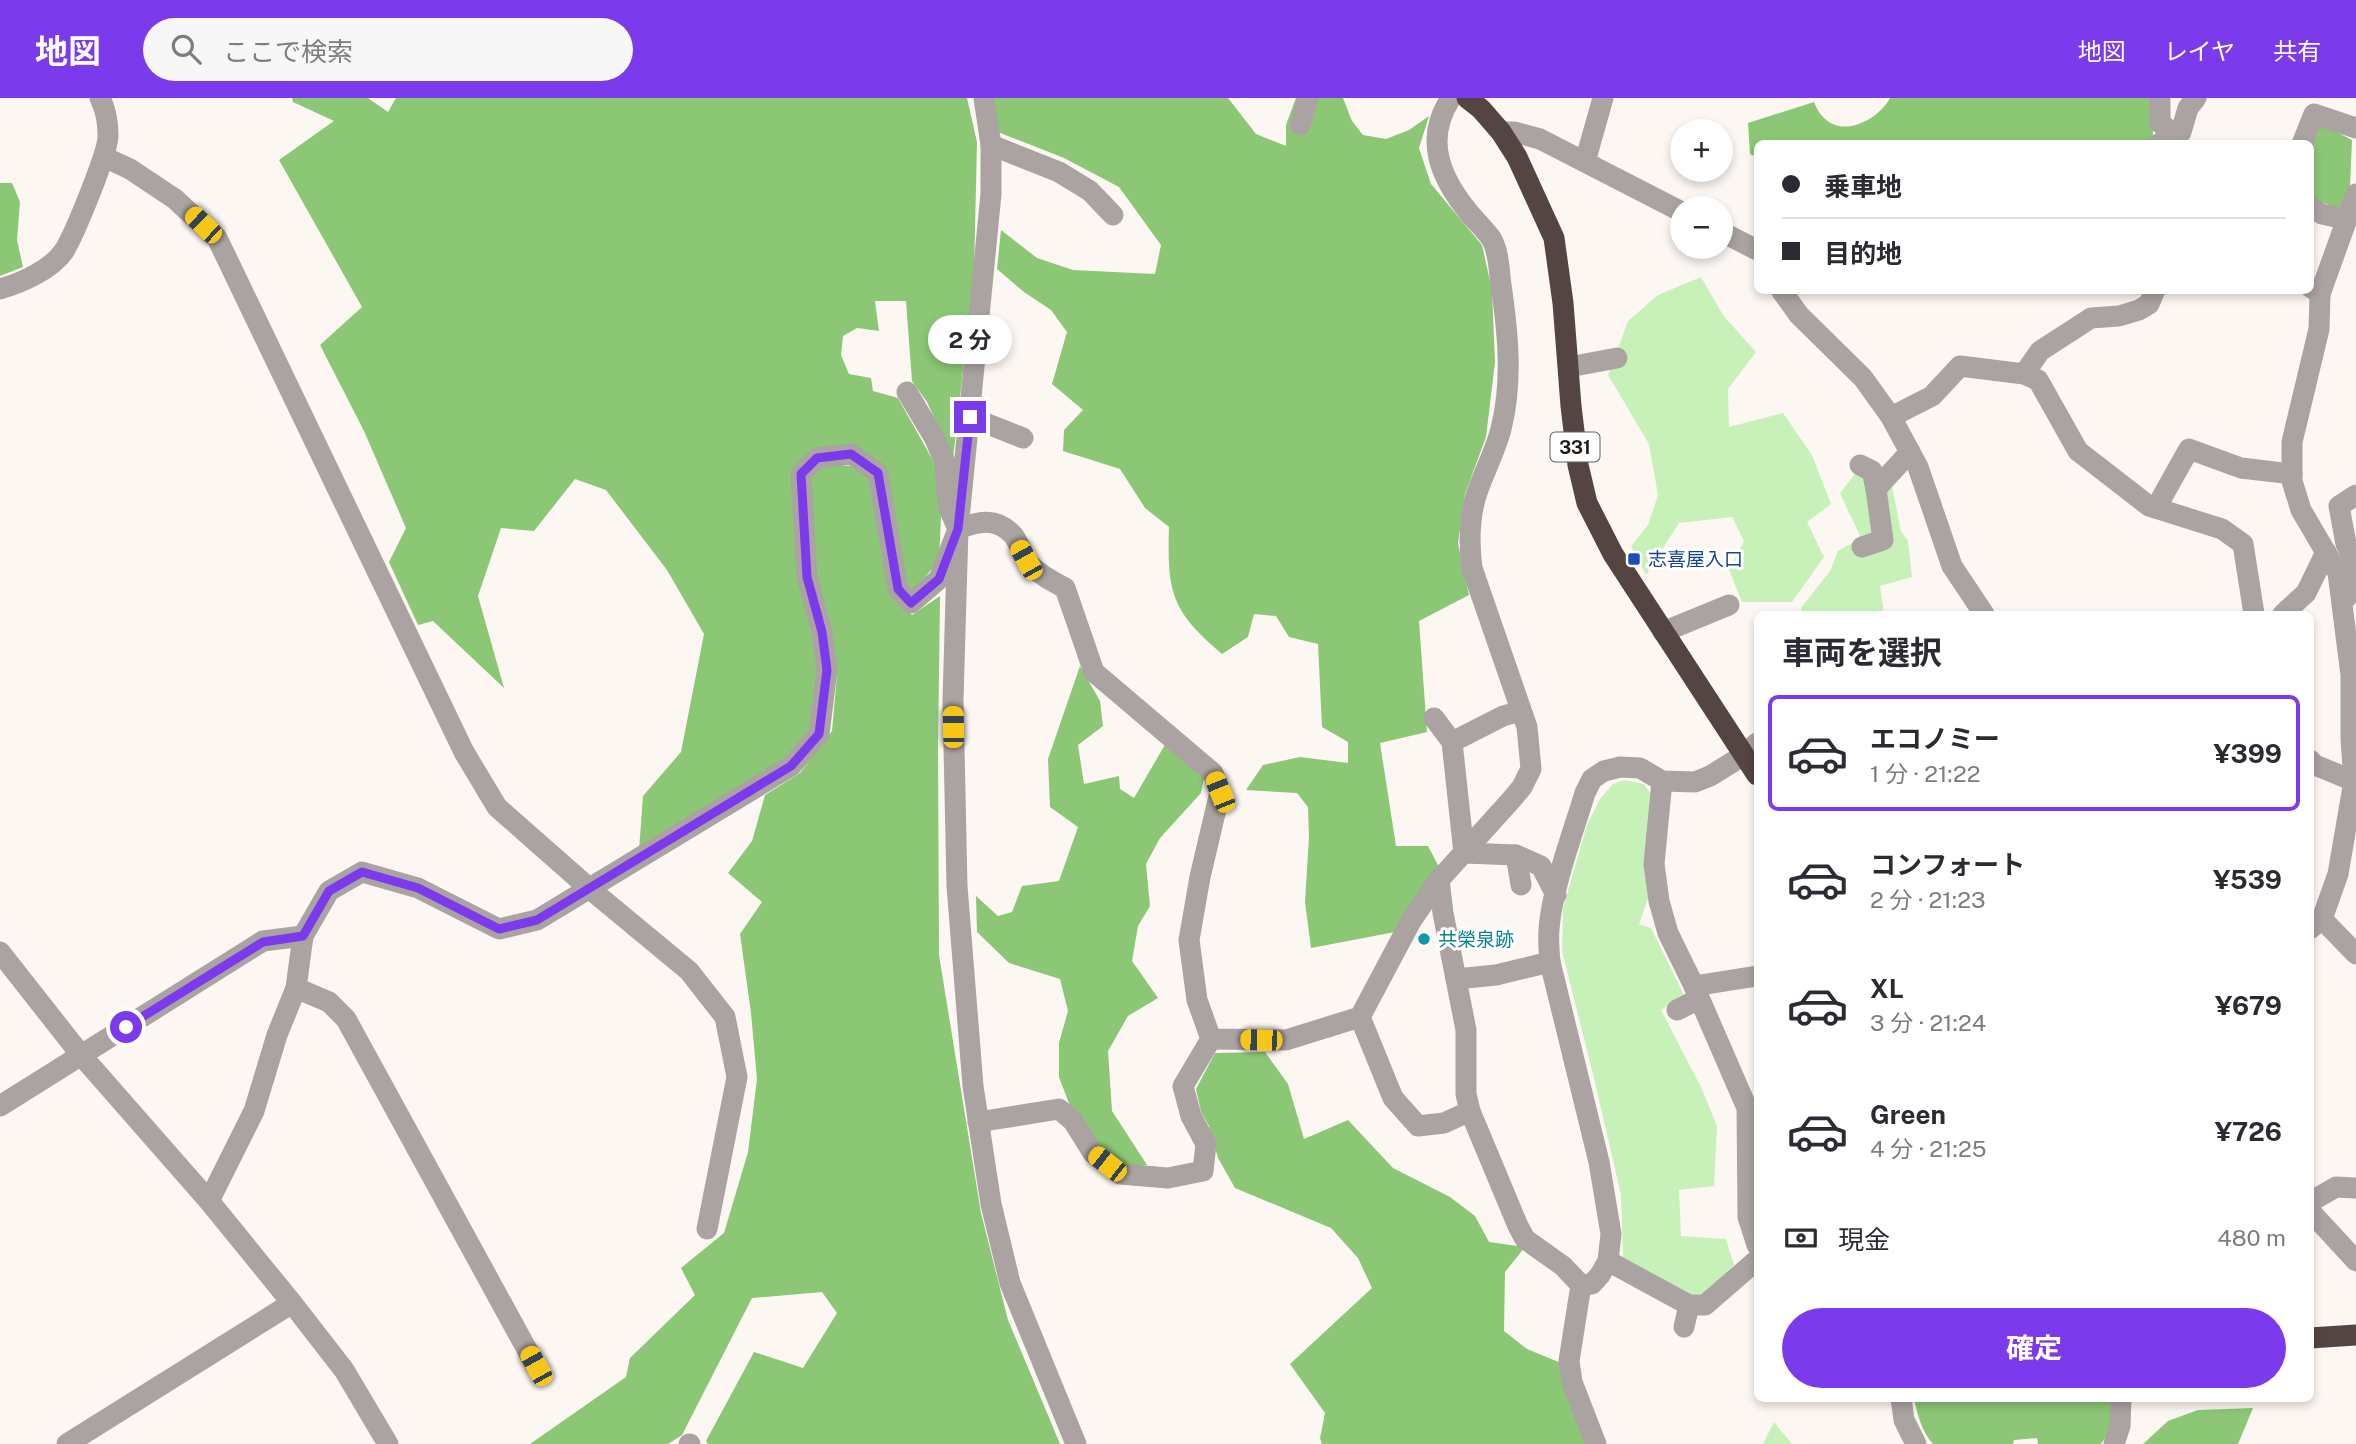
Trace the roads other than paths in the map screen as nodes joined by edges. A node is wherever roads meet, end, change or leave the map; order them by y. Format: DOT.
graph roads {
  1 [pos="100,98"];
  2 [pos="984,98"];
  3 [pos="1308,98"];
  4 [pos="1451,98"];
  5 [pos="1466,98"];
  6 [pos="1604,98"];
  7 [pos="2160,98"];
  8 [pos="2196,98"];
  9 [pos="1300,125"];
  10 [pos="2356,128"];
  11 [pos="1501,132"];
  12 [pos="2166,138"];
  13 [pos="2304,140"];
  14 [pos="991,145"];
  15 [pos="104,157"];
  16 [pos="1585,162"];
  17 [pos="2356,194"];
  18 [pos="1670,206"];
  19 [pos="2314,209"];
  20 [pos="1113,215"];
  21 [pos="2345,219"];
  22 [pos="1733,238"];
  23 [pos="1754,248"];
  24 [pos="0,289"];
  25 [pos="2315,290"];
  26 [pos="1784,294"];
  27 [pos="2153,294"];
  28 [pos="1617,358"];
  29 [pos="1569,367"];
  30 [pos="2024,374"];
  31 [pos="907,392"];
  32 [pos="970,417"];
  33 [pos="1891,417"];
  34 [pos="1023,438"];
  35 [pos="1910,452"];
  36 [pos="1860,465"];
  37 [pos="2292,474"];
  38 [pos="1876,489"];
  39 [pos="2356,495"];
  40 [pos="2156,508"];
  41 [pos="958,529"];
  42 [pos="1862,547"];
  43 [pos="2326,552"];
  44 [pos="1729,605"];
  45 [pos="1982,611"];
  46 [pos="2254,611"];
  47 [pos="2286,611"];
  48 [pos="2343,613"];
  49 [pos="1663,632"];
  50 [pos="1521,711"];
  51 [pos="1434,718"];
  52 [pos="2354,731"];
  53 [pos="1452,742"];
  54 [pos="1750,749"];
  55 [pos="2314,764"];
  56 [pos="1662,781"];
  57 [pos="2354,781"];
  58 [pos="2354,805"];
  59 [pos="1464,853"];
  60 [pos="1516,855"];
  61 [pos="1439,880"];
  62 [pos="1521,885"];
  63 [pos="590,889"];
  64 [pos="1556,895"];
  65 [pos="2316,924"];
  66 [pos="303,936"];
  67 [pos="0,952"];
  68 [pos="2356,954"];
  69 [pos="1549,962"];
  70 [pos="1754,977"];
  71 [pos="1456,979"];
  72 [pos="296,988"];
  73 [pos="1697,993"];
  74 [pos="1677,1010"];
  75 [pos="1360,1017"];
  76 [pos="1211,1039"];
  77 [pos="81,1055"];
  78 [pos="0,1106"];
  79 [pos="1470,1111"];
  80 [pos="978,1122"];
  81 [pos="2356,1188"];
  82 [pos="2314,1200"];
  83 [pos="209,1201"];
  84 [pos="2314,1215"];
  85 [pos="707,1228"];
  86 [pos="1754,1236"];
  87 [pos="1608,1261"];
  88 [pos="2356,1261"];
  89 [pos="1754,1263"];
  90 [pos="1581,1285"];
  91 [pos="292,1303"];
  92 [pos="1689,1305"];
  93 [pos="1684,1326"];
  94 [pos="2356,1335"];
  95 [pos="2314,1338"];
  96 [pos="536,1366"];
  97 [pos="1902,1402"];
  98 [pos="2121,1402"];
  99 [pos="66,1444"];
  100 [pos="388,1444"];
  101 [pos="1076,1444"];
  102 [pos="1596,1444"];
  103 [pos="1916,1444"];
  104 [pos="2114,1444"];
  1 -- 15 [label="street"];
  2 -- 14 [label="street"];
  3 -- 9 [label="street"];
  4 -- 50 [label="street"];
  5 -- 11 [label="highway, 331"];
  6 -- 16 [label="street"];
  7 -- 12 [label="street"];
  8 -- 12 [label="street"];
  10 -- 13 [label="street"];
  11 -- 16 [label="street"];
  11 -- 29 [label="highway, 331"];
  14 -- 20 [label="street"];
  14 -- 32 [label="street"];
  15 -- 24 [label="street"];
  15 -- 63 [label="street"];
  16 -- 18 [label="street"];
  17 -- 21 [label="street"];
  19 -- 21 [label="street"];
  21 -- 25 [label="street"];
  22 -- 23 [label="street"];
  25 -- 37 [label="street"];
  26 -- 33 [label="street"];
  27 -- 30 [label="street"];
  28 -- 29 [label="street"];
  29 -- 49 [label="highway, 331"];
  30 -- 33 [label="street"];
  30 -- 40 [label="street"];
  31 -- 41 [label="street"];
  32 -- 34 [label="street"];
  32 -- 41 [label="street"];
  33 -- 35 [label="street"];
  35 -- 38 [label="street"];
  35 -- 45 [label="street"];
  36 -- 38 [label="street"];
  37 -- 40 [label="street"];
  37 -- 43 [label="street"];
  38 -- 42 [label="street"];
  39 -- 48 [label="street"];
  40 -- 46 [label="street"];
  41 -- 63 [label="street"];
  41 -- 76 [label="street"];
  41 -- 80 [label="street"];
  43 -- 47 [label="street"];
  43 -- 48 [label="street"];
  44 -- 49 [label="street"];
  48 -- 52 [label="street"];
  49 -- 54 [label="highway, 331"];
  50 -- 53 [label="street"];
  50 -- 59 [label="street"];
  51 -- 53 [label="street"];
  52 -- 57 [label="street"];
  53 -- 59 [label="street"];
  54 -- 56 [label="street"];
  55 -- 57 [label="street"];
  56 -- 64 [label="street"];
  56 -- 73 [label="street"];
  57 -- 58 [label="street"];
  58 -- 65 [label="street"];
  59 -- 60 [label="street"];
  59 -- 61 [label="street"];
  60 -- 62 [label="street"];
  60 -- 64 [label="street"];
  61 -- 71 [label="street"];
  61 -- 75 [label="street"];
  63 -- 66 [label="street"];
  63 -- 85 [label="street"];
  64 -- 69 [label="street"];
  65 -- 68 [label="street"];
  66 -- 72 [label="street"];
  66 -- 77 [label="street"];
  67 -- 77 [label="street"];
  69 -- 71 [label="street"];
  69 -- 87 [label="street"];
  70 -- 73 [label="street"];
  71 -- 79 [label="street"];
  72 -- 83 [label="street"];
  72 -- 96 [label="street"];
  73 -- 74 [label="street"];
  73 -- 86 [label="street"];
  75 -- 76 [label="street"];
  75 -- 79 [label="street"];
  76 -- 80 [label="street"];
  77 -- 78 [label="street"];
  77 -- 83 [label="street"];
  79 -- 90 [label="street"];
  80 -- 101 [label="street"];
  81 -- 82 [label="street"];
  83 -- 91 [label="street"];
  84 -- 88 [label="street"];
  87 -- 90 [label="street"];
  87 -- 92 [label="street"];
  89 -- 92 [label="street"];
  90 -- 102 [label="street"];
  91 -- 99 [label="street"];
  91 -- 100 [label="street"];
  92 -- 93 [label="street"];
  94 -- 95 [label="highway"];
  97 -- 103 [label="street"];
  98 -- 104 [label="street"];
}
